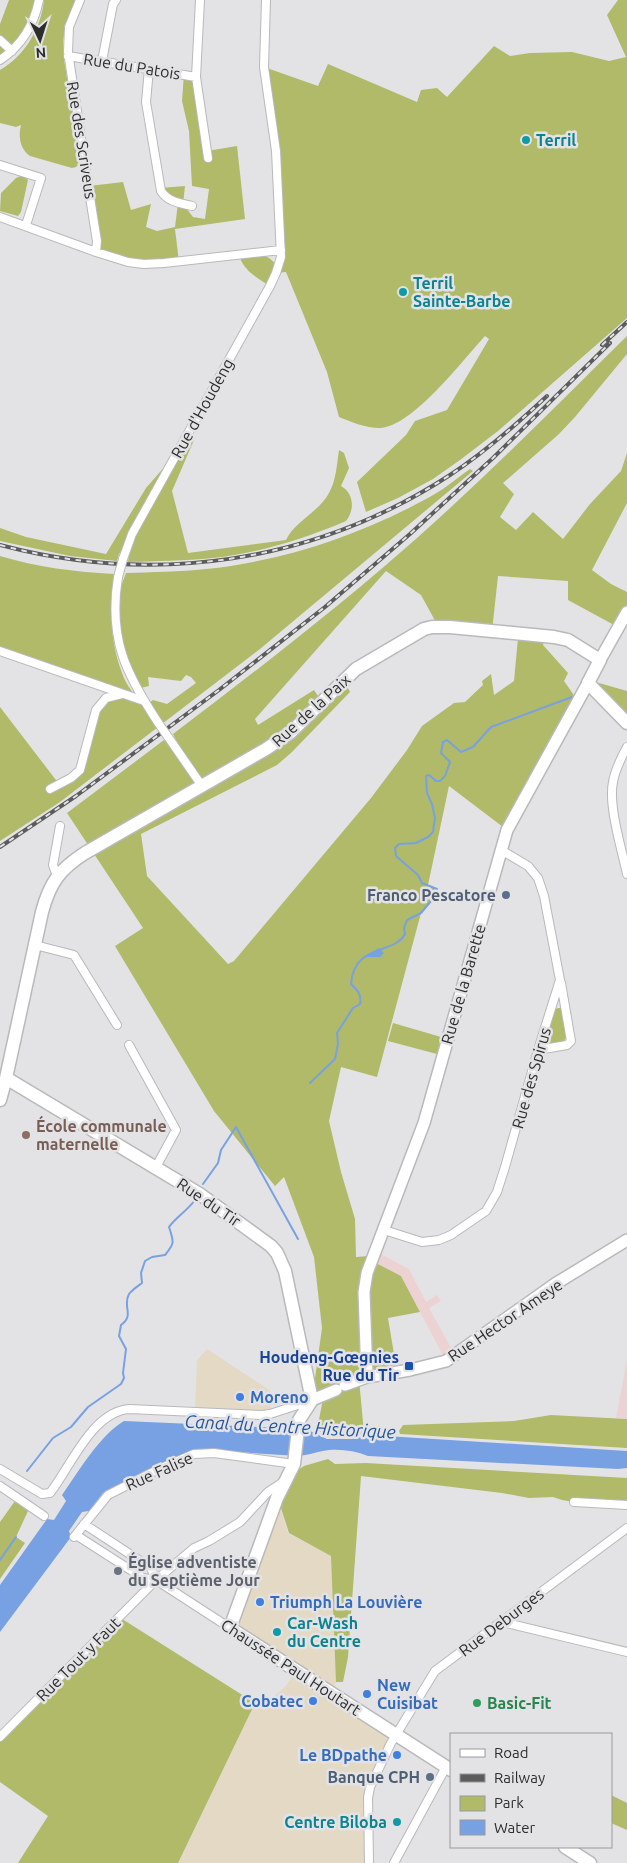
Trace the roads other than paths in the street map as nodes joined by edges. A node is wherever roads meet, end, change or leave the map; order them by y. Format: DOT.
graph roads {
  1 [pos="39,0"];
  2 [pos="80,0"];
  3 [pos="116,0"];
  4 [pos="200,0"];
  5 [pos="266,0"];
  6 [pos="0,40"];
  7 [pos="12,51"];
  8 [pos="68,56"];
  9 [pos="0,60"];
  10 [pos="102,61"];
  11 [pos="148,69"];
  12 [pos="196,77"];
  13 [pos="208,158"];
  14 [pos="0,165"];
  15 [pos="192,206"];
  16 [pos="0,217"];
  17 [pos="26,225"];
  18 [pos="96,252"];
  19 [pos="281,253"];
  20 [pos="627,612"];
  21 [pos="0,651"];
  22 [pos="600,660"];
  23 [pos="588,683"];
  24 [pos="124,693"];
  25 [pos="144,701"];
  26 [pos="627,723"];
  27 [pos="627,746"];
  28 [pos="202,786"];
  29 [pos="50,789"];
  30 [pos="60,826"];
  31 [pos="501,850"];
  32 [pos="627,874"];
  33 [pos="57,876"];
  34 [pos="35,945"];
  35 [pos="560,980"];
  36 [pos="117,1024"];
  37 [pos="128,1045"];
  38 [pos="538,1050"];
  39 [pos="6,1078"];
  40 [pos="0,1100"];
  41 [pos="156,1167"];
  42 [pos="384,1230"];
  43 [pos="627,1240"];
  44 [pos="367,1377"];
  45 [pos="312,1400"];
  46 [pos="294,1464"];
  47 [pos="0,1469"];
  48 [pos="288,1478"];
  49 [pos="0,1486"];
  50 [pos="574,1502"];
  51 [pos="627,1505"];
  52 [pos="44,1516"];
  53 [pos="84,1524"];
  54 [pos="627,1528"];
  55 [pos="156,1580"];
  56 [pos="502,1622"];
  57 [pos="230,1628"];
  58 [pos="627,1652"];
  59 [pos="396,1735"];
  60 [pos="0,1737"];
  61 [pos="448,1768"];
  62 [pos="567,1848"];
  63 [pos="369,1863"];
  64 [pos="394,1863"];
  65 [pos="590,1863"];
  1 -- 7 [label="street"];
  2 -- 8 [label="street, Rue des Scriveus"];
  3 -- 10 [label="street"];
  4 -- 12 [label="street"];
  5 -- 19 [label="street, Rue d'Houdeng"];
  6 -- 7 [label="street"];
  7 -- 9 [label="street"];
  8 -- 10 [label="street, Rue du Patois"];
  8 -- 18 [label="street, Rue des Scriveus"];
  10 -- 11 [label="street, Rue du Patois"];
  11 -- 12 [label="street, Rue du Patois"];
  11 -- 15 [label="street"];
  12 -- 13 [label="street"];
  14 -- 17 [label="street"];
  16 -- 17 [label="street"];
  17 -- 18 [label="street"];
  18 -- 19 [label="street"];
  19 -- 25 [label="street, Rue d'Houdeng, bridge"];
  20 -- 22 [label="street, Rue de la Barette"];
  21 -- 24 [label="street"];
  22 -- 23 [label="main road, Rue de la Barette"];
  22 -- 28 [label="main road, Rue de la Paix"];
  23 -- 26 [label="main road"];
  23 -- 31 [label="street, Rue de la Barette"];
  24 -- 25 [label="street"];
  24 -- 29 [label="street"];
  25 -- 28 [label="street, Rue d'Houdeng, bridge"];
  27 -- 32 [label="street"];
  28 -- 33 [label="main road, Rue de la Paix"];
  30 -- 33 [label="street"];
  31 -- 35 [label="street, Rue des Spirus"];
  31 -- 42 [label="street, Rue de la Barette"];
  33 -- 34 [label="main road, Rue de la Paix"];
  34 -- 36 [label="street"];
  34 -- 39 [label="main road, Rue de la Paix"];
  35 -- 38 [label="street, Rue des Spirus"];
  35 -- 38 [label="street"];
  37 -- 41 [label="street"];
  38 -- 42 [label="street, Rue des Spirus"];
  39 -- 40 [label="main road, Rue de la Paix"];
  39 -- 41 [label="main road, Rue du Tir"];
  41 -- 45 [label="main road, Rue du Tir"];
  42 -- 44 [label="street, Rue de la Barette"];
  43 -- 44 [label="street, Rue Hector Ameye"];
  44 -- 45 [label="street, Rue Hector Ameye"];
  45 -- 46 [label="main road"];
  45 -- 47 [label="street, Rue Hector Ameye"];
  46 -- 48 [label="main road"];
  46 -- 53 [label="street, Rue Falise"];
  48 -- 55 [label="street"];
  48 -- 57 [label="main road"];
  49 -- 52 [label="street"];
  50 -- 51 [label="street"];
  53 -- 55 [label="street, Chaussée Paul Houtart"];
  53 -- 55 [label="street, Chaussée Paul Houtart"];
  54 -- 56 [label="street, Rue Deburges"];
  55 -- 57 [label="street, Chaussée Paul Houtart"];
  55 -- 60 [label="street, Rue Tout y Faut"];
  56 -- 58 [label="street"];
  56 -- 59 [label="street, Rue Deburges"];
  57 -- 59 [label="main road, Chaussée Paul Houtart"];
  59 -- 61 [label="main road, Chaussée Paul Houtart"];
  59 -- 63 [label="street, Rue Deburges"];
  61 -- 64 [label="street"];
  62 -- 65 [label="main road"];
}
